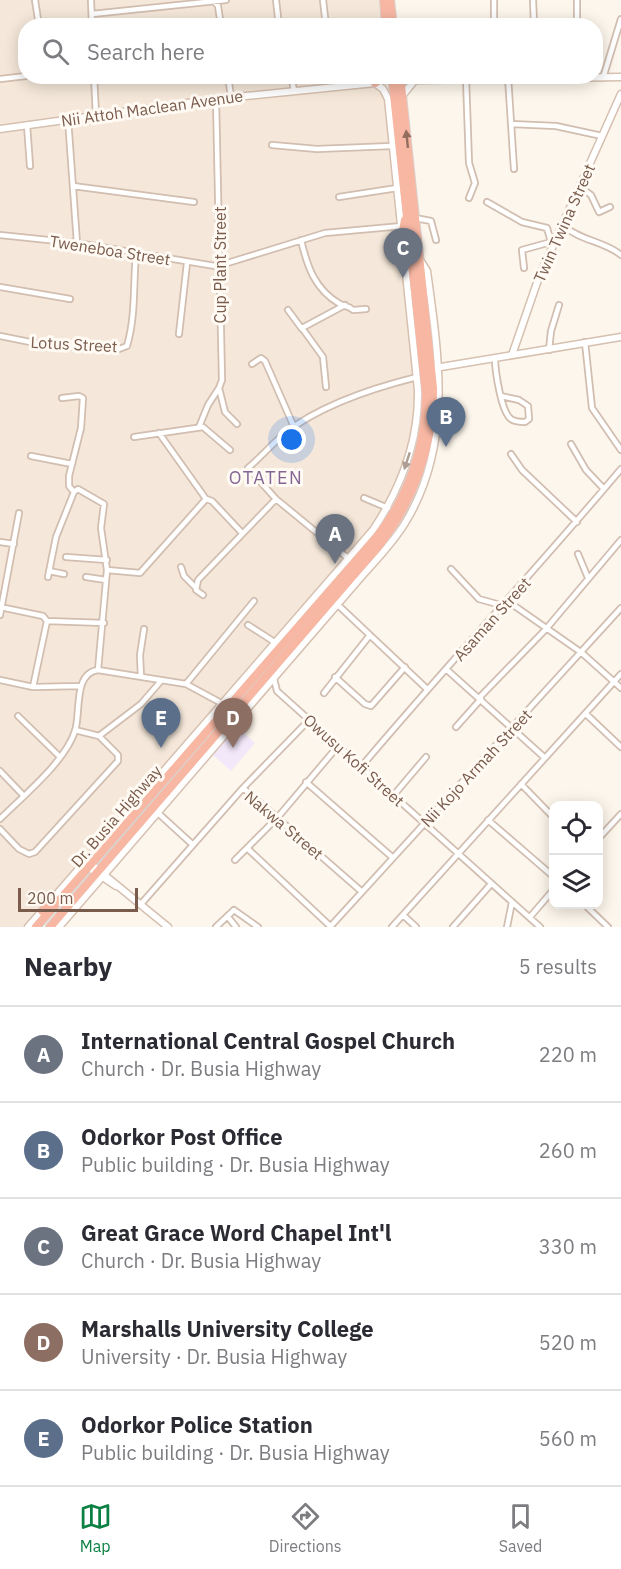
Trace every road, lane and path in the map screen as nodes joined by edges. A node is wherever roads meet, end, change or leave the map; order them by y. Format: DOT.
graph roads {
  1 [pos="36,0"];
  2 [pos="91,0"];
  3 [pos="226,0"];
  4 [pos="276,0"];
  5 [pos="323,0"];
  6 [pos="384,0"];
  7 [pos="390,0"];
  8 [pos="494,0"];
  9 [pos="533,0"];
  10 [pos="578,0"];
  11 [pos="214,2"];
  12 [pos="92,14"];
  13 [pos="38,18"];
  14 [pos="92,18"];
  15 [pos="220,18"];
  16 [pos="278,18"];
  17 [pos="325,18"];
  18 [pos="385,18"];
  19 [pos="392,18"];
  20 [pos="494,18"];
  21 [pos="534,18"];
  22 [pos="577,18"];
  23 [pos="621,19"];
  24 [pos="18,77"];
  25 [pos="621,77"];
  26 [pos="603,78"];
  27 [pos="0,79"];
  28 [pos="94,84"];
  29 [pos="229,84"];
  30 [pos="293,84"];
  31 [pos="363,84"];
  32 [pos="376,84"];
  33 [pos="393,84"];
  34 [pos="401,84"];
  35 [pos="412,84"];
  36 [pos="466,84"];
  37 [pos="508,84"];
  38 [pos="294,90"];
  39 [pos="621,94"];
  40 [pos="402,96"];
  41 [pos="231,97"];
  42 [pos="216,99"];
  43 [pos="619,104"];
  44 [pos="96,115"];
  45 [pos="68,119"];
  46 [pos="511,124"];
  47 [pos="27,125"];
  48 [pos="0,129"];
  49 [pos="602,136"];
  50 [pos="272,145"];
  51 [pos="392,146"];
  52 [pos="30,166"];
  53 [pos="514,169"];
  54 [pos="73,186"];
  55 [pos="580,187"];
  56 [pos="397,188"];
  57 [pos="339,197"];
  58 [pos="469,198"];
  59 [pos="194,202"];
  60 [pos="487,202"];
  61 [pos="610,207"];
  62 [pos="415,218"];
  63 [pos="404,221"];
  64 [pos="564,226"];
  65 [pos="0,235"];
  66 [pos="402,236"];
  67 [pos="301,240"];
  68 [pos="436,240"];
  69 [pos="77,243"];
  70 [pos="552,243"];
  71 [pos="136,254"];
  72 [pos="621,255"];
  73 [pos="187,263"];
  74 [pos="221,266"];
  75 [pos="524,268"];
  76 [pos="0,287"];
  77 [pos="70,298"];
  78 [pos="345,305"];
  79 [pos="559,305"];
  80 [pos="366,309"];
  81 [pos="288,310"];
  82 [pos="302,329"];
  83 [pos="179,334"];
  84 [pos="0,336"];
  85 [pos="621,337"];
  86 [pos="585,342"];
  87 [pos="549,350"];
  88 [pos="512,355"];
  89 [pos="495,358"];
  90 [pos="252,364"];
  91 [pos="449,366"];
  92 [pos="431,369"];
  93 [pos="417,377"];
  94 [pos="439,379"];
  95 [pos="326,387"];
  96 [pos="219,388"];
  97 [pos="501,396"];
  98 [pos="62,398"];
  99 [pos="237,424"];
  100 [pos="199,427"];
  101 [pos="294,427"];
  102 [pos="159,433"];
  103 [pos="134,437"];
  104 [pos="571,444"];
  105 [pos="230,450"];
  106 [pos="621,450"];
  107 [pos="511,454"];
  108 [pos="31,456"];
  109 [pos="72,464"];
  110 [pos="621,469"];
  111 [pos="604,489"];
  112 [pos="74,492"];
  113 [pos="364,498"];
  114 [pos="206,499"];
  115 [pos="276,499"];
  116 [pos="388,508"];
  117 [pos="406,512"];
  118 [pos="19,513"];
  119 [pos="577,522"];
  120 [pos="242,533"];
  121 [pos="621,540"];
  122 [pos="0,542"];
  123 [pos="14,544"];
  124 [pos="578,554"];
  125 [pos="66,556"];
  126 [pos="349,559"];
  127 [pos="107,560"];
  128 [pos="181,567"];
  129 [pos="451,568"];
  130 [pos="0,570"];
  131 [pos="107,570"];
  132 [pos="9,571"];
  133 [pos="64,574"];
  134 [pos="334,575"];
  135 [pos="344,575"];
  136 [pos="86,577"];
  137 [pos="588,578"];
  138 [pos="106,580"];
  139 [pos="195,587"];
  140 [pos="203,596"];
  141 [pos="254,601"];
  142 [pos="506,604"];
  143 [pos="338,605"];
  144 [pos="1,607"];
  145 [pos="621,608"];
  146 [pos="0,615"];
  147 [pos="47,621"];
  148 [pos="104,623"];
  149 [pos="248,625"];
  150 [pos="546,628"];
  151 [pos="144,630"];
  152 [pos="370,635"];
  153 [pos="279,645"];
  154 [pos="582,653"];
  155 [pos="405,667"];
  156 [pos="446,669"];
  157 [pos="98,670"];
  158 [pos="621,674"];
  159 [pos="141,677"];
  160 [pos="335,677"];
  161 [pos="274,679"];
  162 [pos="0,680"];
  163 [pos="160,682"];
  164 [pos="614,682"];
  165 [pos="186,684"];
  166 [pos="80,686"];
  167 [pos="33,687"];
  168 [pos="251,688"];
  169 [pos="621,688"];
  170 [pos="266,689"];
  171 [pos="427,689"];
  172 [pos="277,691"];
  173 [pos="324,693"];
  174 [pos="480,698"];
  175 [pos="223,704"];
  176 [pos="586,714"];
  177 [pos="18,716"];
  178 [pos="309,720"];
  179 [pos="456,727"];
  180 [pos="513,728"];
  181 [pos="75,730"];
  182 [pos="99,736"];
  183 [pos="338,746"];
  184 [pos="621,747"];
  185 [pos="188,754"];
  186 [pos="60,757"];
  187 [pos="426,757"];
  188 [pos="545,758"];
  189 [pos="194,760"];
  190 [pos="361,767"];
  191 [pos="0,771"];
  192 [pos="306,782"];
  193 [pos="521,784"];
  194 [pos="243,788"];
  195 [pos="23,795"];
  196 [pos="393,796"];
  197 [pos="158,813"];
  198 [pos="549,813"];
  199 [pos="621,814"];
  200 [pos="278,816"];
  201 [pos="0,819"];
  202 [pos="488,820"];
  203 [pos="425,825"];
  204 [pos="0,829"];
  205 [pos="603,834"];
  206 [pos="192,844"];
  207 [pos="248,849"];
  208 [pos="458,854"];
  209 [pos="392,857"];
  210 [pos="235,861"];
  211 [pos="97,870"];
  212 [pos="549,873"];
  213 [pos="78,879"];
  214 [pos="491,884"];
  215 [pos="361,891"];
  216 [pos="549,895"];
  217 [pos="512,902"];
  218 [pos="141,904"];
  219 [pos="589,909"];
  220 [pos="42,911"];
  221 [pos="403,915"];
  222 [pos="228,917"];
  223 [pos="530,917"];
  224 [pos="28,927"];
  225 [pos="36,927"];
  226 [pos="50,927"];
  227 [pos="59,927"];
  228 [pos="168,927"];
  229 [pos="216,927"];
  230 [pos="236,927"];
  231 [pos="258,927"];
  232 [pos="330,927"];
  233 [pos="392,927"];
  234 [pos="416,927"];
  235 [pos="453,927"];
  236 [pos="507,927"];
  237 [pos="540,927"];
  238 [pos="608,927"];
  1 -- 13 [label="street"];
  2 -- 12 [label="street"];
  3 -- 11 [label="street"];
  4 -- 16 [label="street"];
  5 -- 17 [label="street"];
  6 -- 18 [label="highway"];
  7 -- 19 [label="highway"];
  8 -- 20 [label="street"];
  9 -- 21 [label="street"];
  10 -- 22 [label="street"];
  11 -- 12 [label="street"];
  11 -- 15 [label="street"];
  12 -- 14 [label="street"];
  23 -- 26 [label="street"];
  24 -- 27 [label="street"];
  25 -- 26 [label="street"];
  28 -- 44 [label="street"];
  29 -- 41 [label="street"];
  30 -- 38 [label="street"];
  31 -- 38 [label="street, Nii Attoh Maclean Avenue"];
  32 -- 51 [label="street"];
  33 -- 63 [label="highway"];
  34 -- 40 [label="highway, Dr. Busia Highway"];
  35 -- 40 [label="street"];
  36 -- 58 [label="street"];
  37 -- 46 [label="street"];
  38 -- 41 [label="street, Nii Attoh Maclean Avenue"];
  39 -- 43 [label="street, Twin Twina Street"];
  62 -- 40 [label="highway, Dr. Busia Highway, one-way"];
  41 -- 42 [label="street, Nii Attoh Maclean Avenue"];
  42 -- 44 [label="street, Nii Attoh Maclean Avenue"];
  42 -- 74 [label="street, Cup Plant Street"];
  43 -- 49 [label="street, Twin Twina Street"];
  44 -- 45 [label="street, Nii Attoh Maclean Avenue"];
  45 -- 47 [label="street, Nii Attoh Maclean Avenue"];
  45 -- 54 [label="street"];
  46 -- 49 [label="street"];
  46 -- 53 [label="street"];
  47 -- 48 [label="street, Nii Attoh Maclean Avenue"];
  47 -- 52 [label="street"];
  49 -- 55 [label="street, Twin Twina Street"];
  50 -- 51 [label="street"];
  51 -- 56 [label="street"];
  54 -- 59 [label="street"];
  54 -- 69 [label="street"];
  55 -- 61 [label="street"];
  55 -- 64 [label="street, Twin Twina Street"];
  56 -- 57 [label="street"];
  56 -- 63 [label="street"];
  60 -- 70 [label="street"];
  62 -- 68 [label="street"];
  62 -- 92 [label="highway, Dr. Busia Highway"];
  63 -- 66 [label="highway"];
  63 -- 67 [label="street"];
  63 -- 92 [label="highway"];
  64 -- 70 [label="street, Twin Twina Street"];
  64 -- 72 [label="street"];
  65 -- 69 [label="street, Tweneboa Street"];
  66 -- 93 [label="street, Dr. Busia Highway"];
  67 -- 74 [label="street"];
  67 -- 78 [label="street"];
  69 -- 71 [label="street, Tweneboa Street"];
  70 -- 75 [label="street"];
  70 -- 88 [label="street, Twin Twina Street"];
  71 -- 73 [label="street, Tweneboa Street"];
  71 -- 84 [label="street, Lotus Street"];
  73 -- 74 [label="street, Tweneboa Street"];
  73 -- 83 [label="street"];
  74 -- 96 [label="street, Cup Plant Street"];
  76 -- 77 [label="street"];
  78 -- 80 [label="street"];
  78 -- 82 [label="street"];
  79 -- 87 [label="street"];
  81 -- 82 [label="street"];
  82 -- 95 [label="street"];
  85 -- 86 [label="street"];
  86 -- 87 [label="street"];
  86 -- 106 [label="street"];
  87 -- 88 [label="street"];
  88 -- 89 [label="street"];
  89 -- 91 [label="street"];
  89 -- 97 [label="street"];
  90 -- 101 [label="street"];
  91 -- 92 [label="street"];
  91 -- 94 [label="street"];
  92 -- 94 [label="street, Dr. Busia Highway"];
  92 -- 117 [label="highway, Dr. Busia Highway"];
  92 -- 135 [label="highway, Dr. Busia Highway"];
  93 -- 101 [label="street"];
  93 -- 116 [label="street, Dr. Busia Highway, one-way"];
  94 -- 117 [label="street, Dr. Busia Highway"];
  96 -- 99 [label="street, Cup Plant Street"];
  96 -- 100 [label="street"];
  97 -- 97 [label="street"];
  98 -- 109 [label="street"];
  100 -- 102 [label="street"];
  100 -- 105 [label="street"];
  101 -- 115 [label="street"];
  102 -- 103 [label="street"];
  102 -- 114 [label="street"];
  104 -- 111 [label="street"];
  107 -- 119 [label="street"];
  108 -- 109 [label="street"];
  109 -- 112 [label="street"];
  110 -- 111 [label="street, Asaman Street"];
  111 -- 119 [label="street, Asaman Street"];
  112 -- 127 [label="street"];
  112 -- 133 [label="street"];
  113 -- 116 [label="street"];
  114 -- 120 [label="street"];
  114 -- 131 [label="street"];
  115 -- 120 [label="street"];
  115 -- 126 [label="street"];
  116 -- 126 [label="street, Dr. Busia Highway"];
  117 -- 143 [label="street, Dr. Busia Highway"];
  117 -- 168 [label="highway, Dr. Busia Highway"];
  118 -- 123 [label="street"];
  119 -- 142 [label="street, Asaman Street"];
  120 -- 139 [label="street"];
  121 -- 137 [label="street"];
  122 -- 123 [label="street"];
  123 -- 132 [label="street"];
  124 -- 137 [label="street"];
  125 -- 127 [label="street"];
  126 -- 134 [label="street, Dr. Busia Highway"];
  127 -- 131 [label="street"];
  128 -- 139 [label="street"];
  129 -- 142 [label="street"];
  130 -- 132 [label="street"];
  131 -- 138 [label="street"];
  132 -- 144 [label="street"];
  134 -- 135 [label="highway"];
  134 -- 153 [label="street, Dr. Busia Highway"];
  135 -- 153 [label="highway, Dr. Busia Highway"];
  136 -- 138 [label="street"];
  137 -- 150 [label="street"];
  138 -- 148 [label="street"];
  139 -- 140 [label="street"];
  141 -- 165 [label="street"];
  142 -- 150 [label="street"];
  142 -- 156 [label="street, Asaman Street"];
  143 -- 152 [label="street"];
  143 -- 161 [label="street, Dr. Busia Highway"];
  144 -- 146 [label="street"];
  144 -- 147 [label="street"];
  145 -- 154 [label="street, Nii Kojo Armah Street"];
  147 -- 148 [label="street"];
  147 -- 167 [label="street"];
  148 -- 157 [label="street"];
  149 -- 153 [label="street"];
  150 -- 154 [label="street"];
  150 -- 174 [label="street"];
  151 -- 159 [label="street"];
  152 -- 155 [label="street"];
  152 -- 160 [label="street"];
  153 -- 168 [label="highway, Dr. Busia Highway"];
  153 -- 175 [label="street, Dr. Busia Highway"];
  154 -- 164 [label="street"];
  154 -- 180 [label="street, Nii Kojo Armah Street"];
  155 -- 160 [label="street"];
  155 -- 171 [label="street"];
  156 -- 171 [label="street, Asaman Street"];
  156 -- 174 [label="street"];
  157 -- 159 [label="street"];
  157 -- 166 [label="street"];
  158 -- 164 [label="street"];
  159 -- 163 [label="street"];
  160 -- 173 [label="street"];
  161 -- 170 [label="street, Dr. Busia Highway"];
  161 -- 172 [label="street"];
  162 -- 167 [label="street"];
  163 -- 165 [label="street"];
  163 -- 182 [label="street"];
  164 -- 169 [label="street"];
  164 -- 176 [label="street"];
  165 -- 175 [label="street"];
  166 -- 167 [label="street"];
  166 -- 181 [label="street"];
  168 -- 185 [label="highway, Dr. Busia Highway"];
  168 -- 189 [label="highway, Dr. Busia Highway"];
  170 -- 172 [label="street"];
  170 -- 197 [label="street, Dr. Busia Highway"];
  171 -- 190 [label="street, Asaman Street"];
  172 -- 178 [label="street, Owusu Kofi Street"];
  174 -- 179 [label="street"];
  174 -- 180 [label="street"];
  175 -- 220 [label="street, Dr. Busia Highway"];
  176 -- 184 [label="street"];
  176 -- 188 [label="street"];
  177 -- 186 [label="street"];
  178 -- 183 [label="street, Owusu Kofi Street"];
  178 -- 194 [label="street"];
  180 -- 188 [label="street"];
  180 -- 203 [label="street, Nii Kojo Armah Street"];
  181 -- 182 [label="street"];
  181 -- 186 [label="street"];
  182 -- 204 [label="street"];
  183 -- 190 [label="street, Owusu Kofi Street"];
  183 -- 192 [label="street"];
  185 -- 189 [label="highway"];
  185 -- 211 [label="highway, Dr. Busia Highway"];
  186 -- 195 [label="street"];
  187 -- 196 [label="street"];
  188 -- 193 [label="street"];
  189 -- 211 [label="highway, Dr. Busia Highway"];
  190 -- 196 [label="street, Owusu Kofi Street"];
  191 -- 195 [label="street"];
  192 -- 200 [label="street"];
  192 -- 209 [label="street"];
  193 -- 198 [label="street"];
  193 -- 202 [label="street"];
  194 -- 200 [label="street, Nakwa Street"];
  194 -- 206 [label="street, Nakwa Street"];
  195 -- 201 [label="street"];
  196 -- 203 [label="street, Owusu Kofi Street"];
  197 -- 206 [label="street"];
  197 -- 211 [label="street, Dr. Busia Highway"];
  199 -- 205 [label="street"];
  200 -- 207 [label="street"];
  200 -- 215 [label="street, Nakwa Street"];
  202 -- 208 [label="street"];
  202 -- 212 [label="street"];
  203 -- 208 [label="street, Owusu Kofi Street"];
  203 -- 209 [label="street, Nii Kojo Armah Street"];
  206 -- 218 [label="street, Nakwa Street"];
  207 -- 210 [label="street"];
  207 -- 232 [label="street"];
  208 -- 214 [label="street, Owusu Kofi Street"];
  208 -- 221 [label="street"];
  209 -- 215 [label="street, Nii Kojo Armah Street"];
  211 -- 213 [label="highway, Dr. Busia Highway"];
  211 -- 218 [label="street"];
  211 -- 226 [label="highway, Dr. Busia Highway"];
  211 -- 227 [label="street, Dr. Busia Highway"];
  213 -- 220 [label="highway"];
  213 -- 225 [label="highway, Dr. Busia Highway"];
  214 -- 217 [label="street, Owusu Kofi Street"];
  214 -- 235 [label="street"];
  215 -- 232 [label="street, Nii Kojo Armah Street"];
  216 -- 223 [label="street"];
  217 -- 223 [label="street, Owusu Kofi Street"];
  217 -- 236 [label="street"];
  218 -- 228 [label="street"];
  219 -- 238 [label="street"];
  220 -- 224 [label="street, Dr. Busia Highway"];
  221 -- 233 [label="street"];
  221 -- 234 [label="street"];
  222 -- 229 [label="street"];
  222 -- 230 [label="street"];
  222 -- 231 [label="street"];
  223 -- 237 [label="street, Owusu Kofi Street"];
}
